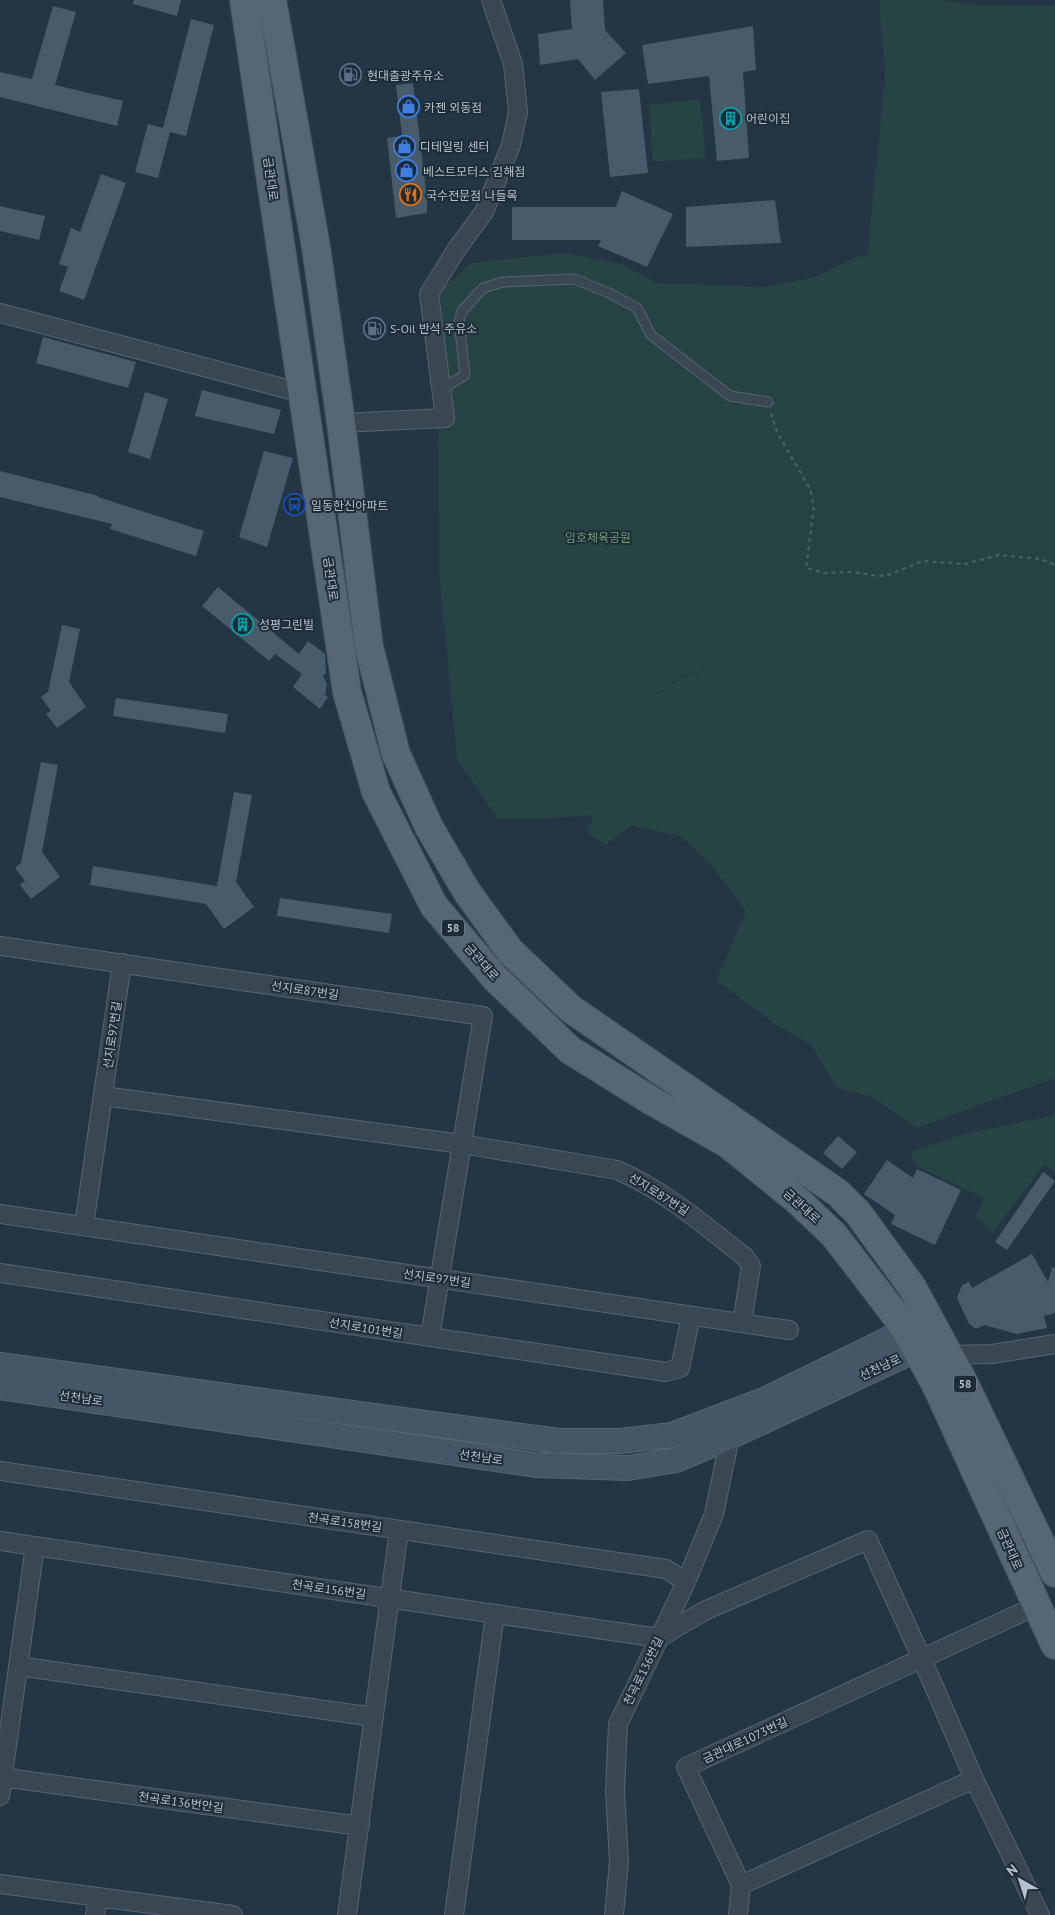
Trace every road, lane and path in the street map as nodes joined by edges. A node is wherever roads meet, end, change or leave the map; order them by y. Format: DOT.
graph roads {
  1 [pos="244,0"];
  2 [pos="272,0"];
  3 [pos="491,0"];
  4 [pos="0,313"];
  5 [pos="442,389"];
  6 [pos="302,393"];
  7 [pos="768,402"];
  8 [pos="341,423"];
  9 [pos="1055,564"];
  10 [pos="0,946"];
  11 [pos="122,963"];
  12 [pos="103,1096"];
  13 [pos="462,1144"];
  14 [pos="0,1214"];
  15 [pos="84,1226"];
  16 [pos="0,1273"];
  17 [pos="440,1279"];
  18 [pos="691,1316"];
  19 [pos="742,1323"];
  20 [pos="789,1330"];
  21 [pos="430,1337"];
  22 [pos="928,1338"];
  23 [pos="1055,1344"];
  24 [pos="0,1365"];
  25 [pos="0,1387"];
  26 [pos="730,1437"];
  27 [pos="966,1452"];
  28 [pos="0,1471"];
  29 [pos="1017,1494"];
  30 [pos="400,1530"];
  31 [pos="0,1541"];
  32 [pos="35,1546"];
  33 [pos="1055,1573"];
  34 [pos="686,1582"];
  35 [pos="390,1598"];
  36 [pos="1036,1606"];
  37 [pos="495,1614"];
  38 [pos="659,1638"];
  39 [pos="1055,1645"];
  40 [pos="922,1659"];
  41 [pos="18,1666"];
  42 [pos="374,1717"];
  43 [pos="1,1777"];
  44 [pos="974,1779"];
  45 [pos="0,1796"];
  46 [pos="360,1826"];
  47 [pos="0,1884"];
  48 [pos="741,1885"];
  49 [pos="98,1897"];
  50 [pos="223,1914"];
  51 [pos="95,1915"];
  52 [pos="347,1915"];
  53 [pos="454,1915"];
  54 [pos="614,1915"];
  55 [pos="738,1915"];
  56 [pos="1040,1915"];
  1 -- 6 [label="main road, 금관대로 / 58"];
  2 -- 8 [label="main road, 금관대로 / 58"];
  3 -- 5 [label="street"];
  4 -- 6 [label="street"];
  5 -- 7 [label="lane"];
  5 -- 8 [label="street"];
  6 -- 22 [label="main road, 금관대로 / 58"];
  7 -- 9 [label="path"];
  8 -- 22 [label="main road, 금관대로 / 58"];
  10 -- 11 [label="street, 선지로87번길"];
  11 -- 12 [label="street, 선지로97번길"];
  11 -- 13 [label="street, 선지로87번길"];
  12 -- 13 [label="street, 선지로87번길"];
  12 -- 15 [label="street, 선지로97번길"];
  13 -- 17 [label="street, 선지로87번길"];
  13 -- 19 [label="street, 선지로87번길"];
  14 -- 15 [label="street, 선지로97번길"];
  15 -- 17 [label="street, 선지로97번길"];
  16 -- 21 [label="street, 선지로101번길"];
  17 -- 18 [label="street, 선지로97번길"];
  17 -- 21 [label="street, 선지로87번길"];
  18 -- 19 [label="street, 선지로97번길"];
  18 -- 21 [label="street, 선지로101번길"];
  19 -- 20 [label="street, 선지로97번길"];
  22 -- 23 [label="street"];
  22 -- 24 [label="main road, 선천남로"];
  22 -- 26 [label="main road, 선천남로"];
  22 -- 27 [label="main road, 금관대로 / 58"];
  22 -- 29 [label="main road, 금관대로 / 58"];
  25 -- 26 [label="main road, 선천남로"];
  26 -- 34 [label="street, 천곡로136번길"];
  27 -- 29 [label="main road"];
  27 -- 36 [label="main road, 금관대로 / 58"];
  28 -- 30 [label="street, 천곡로158번길"];
  29 -- 33 [label="main road, 금관대로 / 58"];
  30 -- 34 [label="street, 천곡로158번길"];
  30 -- 35 [label="street"];
  31 -- 32 [label="street, 천곡로156번길"];
  32 -- 35 [label="street, 천곡로156번길"];
  32 -- 41 [label="street"];
  34 -- 38 [label="street, 천곡로136번길"];
  35 -- 37 [label="street, 천곡로156번길"];
  35 -- 42 [label="street"];
  36 -- 39 [label="main road, 금관대로 / 58"];
  36 -- 40 [label="street, 금관대로1073번길"];
  37 -- 38 [label="street, 천곡로156번길"];
  37 -- 53 [label="street"];
  38 -- 40 [label="street"];
  38 -- 54 [label="street, 천곡로136번길"];
  40 -- 44 [label="street"];
  40 -- 48 [label="street, 금관대로1073번길"];
  41 -- 42 [label="street"];
  41 -- 43 [label="street"];
  42 -- 46 [label="street"];
  43 -- 45 [label="street"];
  43 -- 46 [label="street, 천곡로136번안길"];
  44 -- 48 [label="street"];
  44 -- 56 [label="street"];
  46 -- 52 [label="street"];
  47 -- 49 [label="street"];
  48 -- 55 [label="street"];
  49 -- 50 [label="street"];
  49 -- 51 [label="street"];
}
